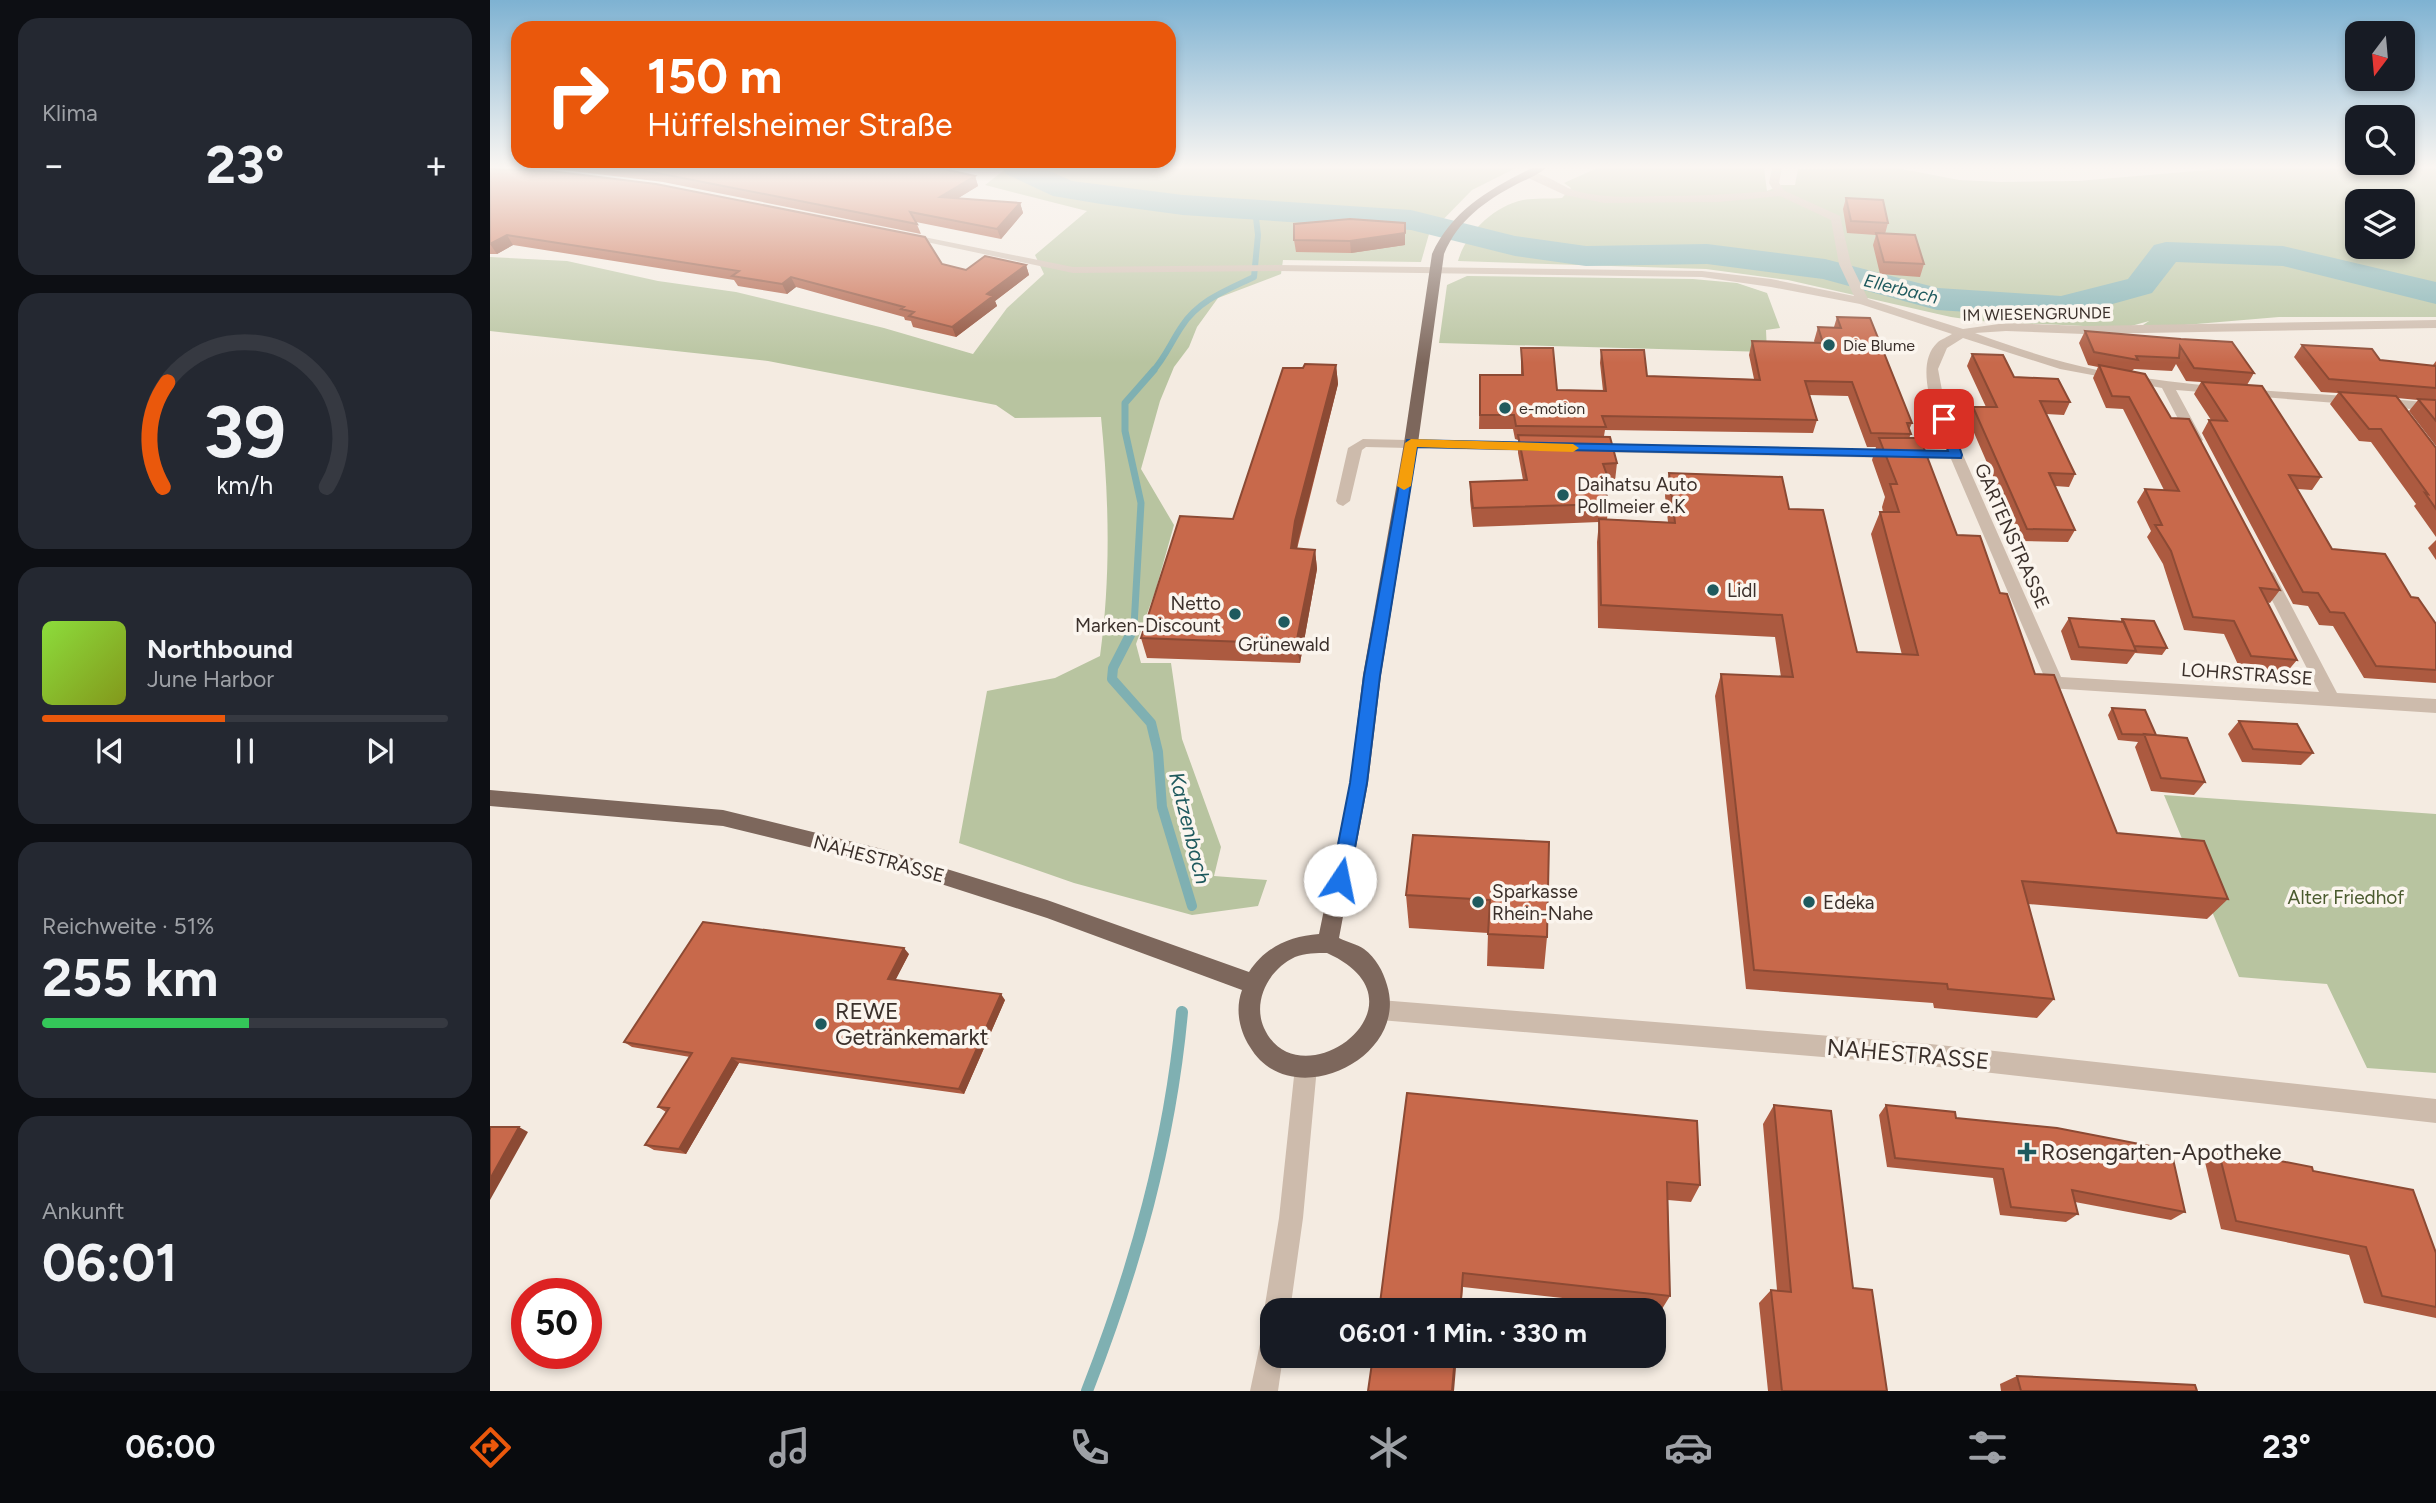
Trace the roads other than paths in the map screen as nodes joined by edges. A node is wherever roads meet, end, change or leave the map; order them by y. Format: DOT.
graph roads {
  1 [pos="1448,233"];
  2 [pos="1839,233"];
  3 [pos="897,235"];
  4 [pos="1435,270"];
  5 [pos="1863,301"];
  6 [pos="2436,324"];
  7 [pos="1962,333"];
  8 [pos="2167,385"];
  9 [pos="2392,402"];
  10 [pos="2436,407"];
  11 [pos="2406,421"];
  12 [pos="1411,443"];
  13 [pos="1956,455"];
  14 [pos="2205,457"];
  15 [pos="1343,501"];
  16 [pos="2256,555"];
  17 [pos="2055,683"];
  18 [pos="2332,701"];
  19 [pos="2436,706"];
  20 [pos="490,798"];
  21 [pos="1328,943"];
  22 [pos="1254,984"];
  23 [pos="1380,1010"];
  24 [pos="1306,1067"];
  25 [pos="2436,1111"];
  26 [pos="1279,1298"];
  27 [pos="1268,1368"];
  28 [pos="1264,1391"];
  1 -- 4 [label="main road"];
  2 -- 5 [label="street"];
  3 -- 4 [label="street, IM WIESENGRUNDE"];
  4 -- 5 [label="street, IM WIESENGRUNDE"];
  4 -- 12 [label="main road"];
  5 -- 7 [label="street, IM WIESENGRUNDE"];
  6 -- 7 [label="street, IM WIESENGRUNDE"];
  7 -- 8 [label="street"];
  7 -- 13 [label="street, GARTENSTRASSE"];
  8 -- 9 [label="street"];
  8 -- 14 [label="street"];
  9 -- 10 [label="street"];
  9 -- 11 [label="street"];
  12 -- 13 [label="street"];
  12 -- 15 [label="street"];
  12 -- 21 [label="main road"];
  13 -- 17 [label="street, GARTENSTRASSE"];
  16 -- 18 [label="street"];
  17 -- 18 [label="street, LOHRSTRASSE"];
  18 -- 19 [label="street, LOHRSTRASSE"];
  20 -- 22 [label="main road, NAHESTRASSE"];
  21 -- 22 [label="main road"];
  21 -- 23 [label="main road"];
  22 -- 24 [label="main road"];
  23 -- 24 [label="main road"];
  23 -- 25 [label="street, NAHESTRASSE"];
  24 -- 26 [label="street"];
  27 -- 28 [label="street"];
}
